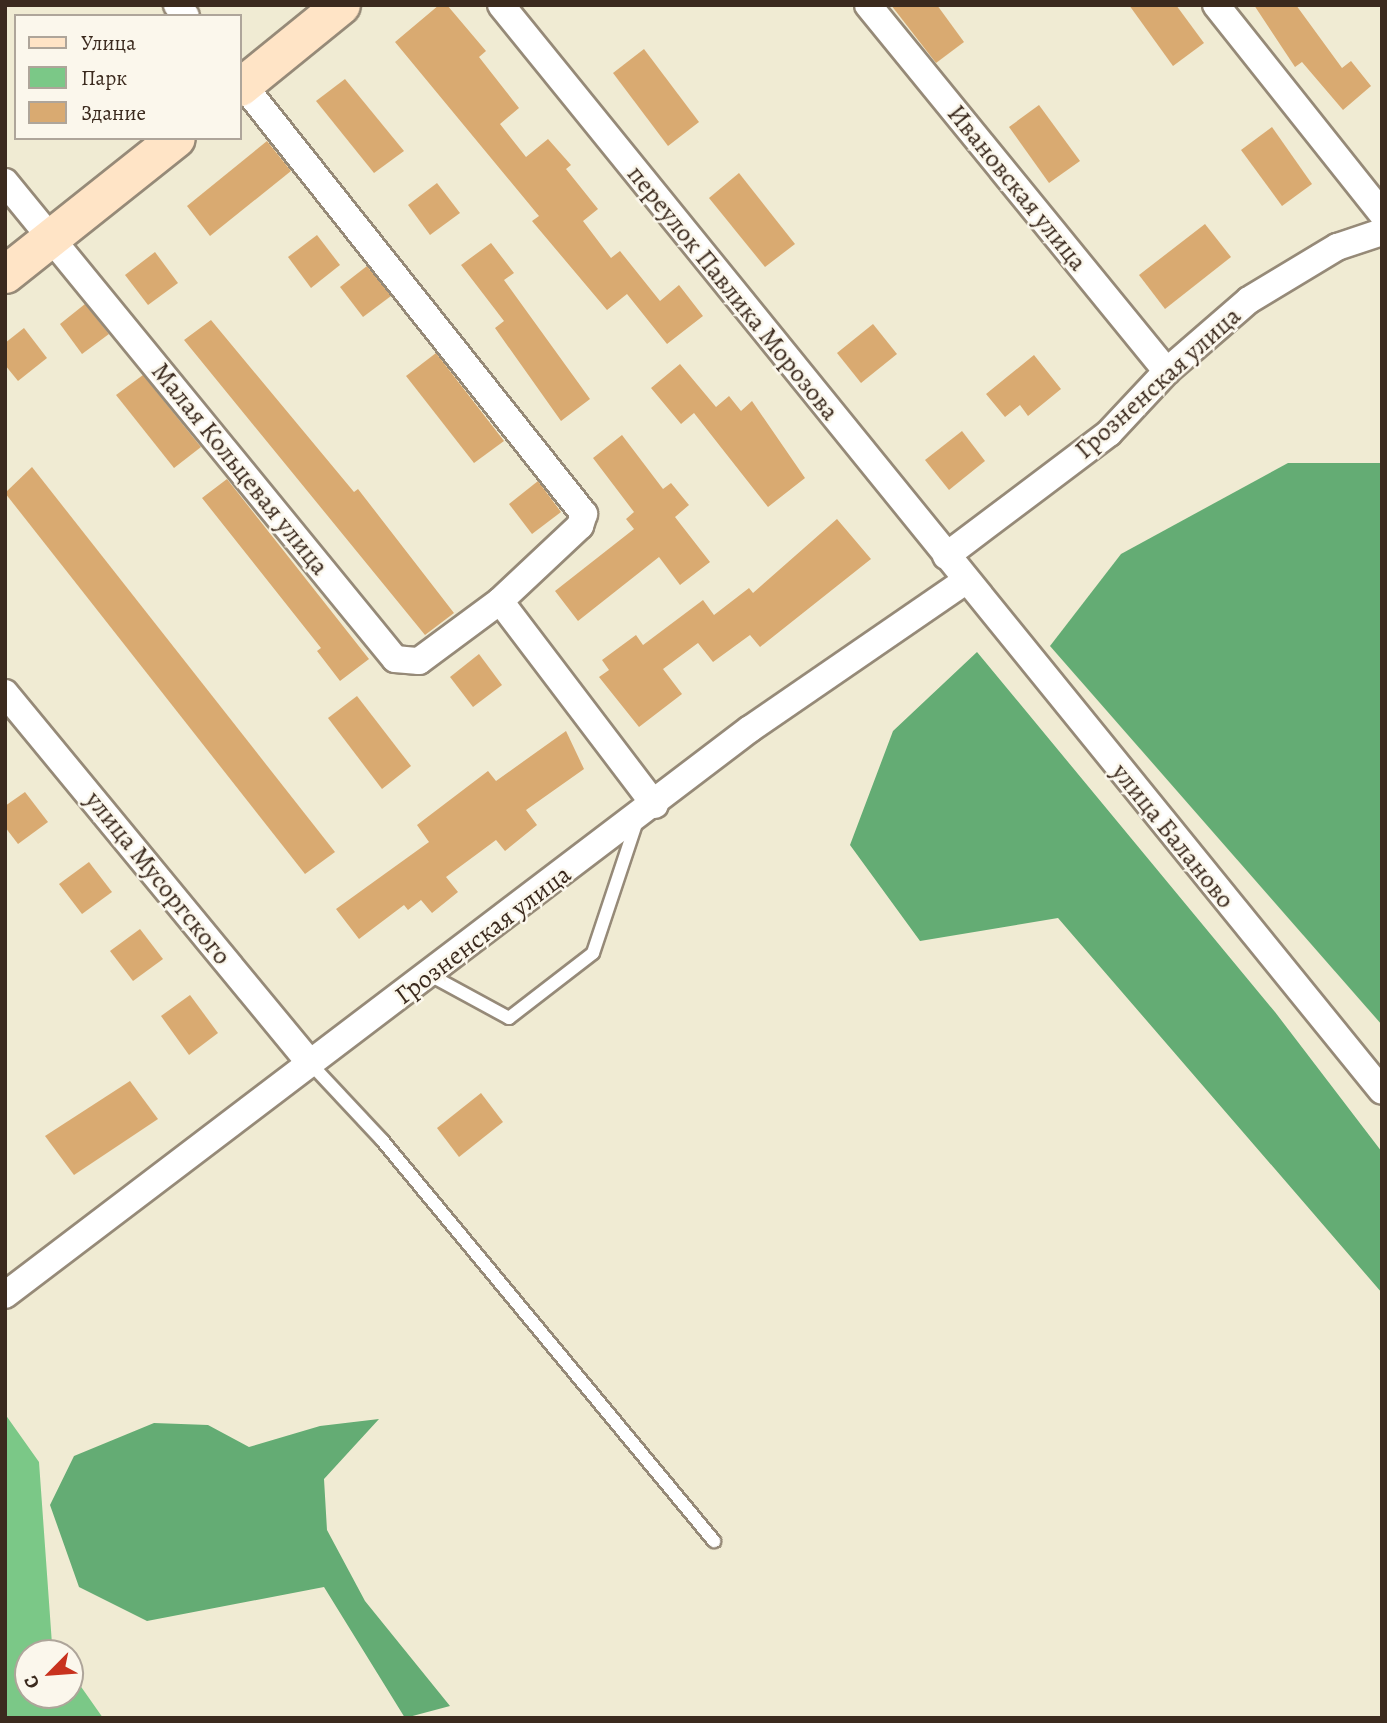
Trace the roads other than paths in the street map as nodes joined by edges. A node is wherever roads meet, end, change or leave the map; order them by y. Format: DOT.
graph roads {
  1 [pos="341,5"];
  2 [pos="502,5"];
  3 [pos="868,5"];
  4 [pos="1216,5"];
  5 [pos="242,83"];
  6 [pos="242,85"];
  7 [pos="173,140"];
  8 [pos="5,182"];
  9 [pos="1382,214"];
  10 [pos="1382,232"];
  11 [pos="50,238"];
  12 [pos="5,274"];
  13 [pos="1167,371"];
  14 [pos="946,556"];
  15 [pos="964,581"];
  16 [pos="500,601"];
  17 [pos="5,693"];
  18 [pos="647,811"];
  19 [pos="430,975"];
  20 [pos="310,1063"];
  21 [pos="1382,1091"];
  22 [pos="5,1295"];
  23 [pos="714,1541"];
  1 -- 5 [label="main road"];
  2 -- 14 [label="street, переулок Павлика Морозова"];
  3 -- 13 [label="street, Ивановская улица"];
  4 -- 9 [label="street"];
  6 -- 16 [label="street, Малая Кольцевая улица"];
  7 -- 11 [label="main road"];
  8 -- 11 [label="street, Малая Кольцевая улица"];
  10 -- 13 [label="street, Грозненская улица"];
  11 -- 12 [label="main road"];
  11 -- 16 [label="street, Малая Кольцевая улица"];
  13 -- 14 [label="street, Грозненская улица"];
  14 -- 15 [label="street, переулок Павлика Морозова"];
  15 -- 18 [label="street, Грозненская улица"];
  15 -- 21 [label="street, улица Баланово"];
  16 -- 18 [label="street"];
  17 -- 20 [label="street, улица Мусоргского"];
  18 -- 19 [label="street, Грозненская улица"];
  18 -- 19 [label="lane"];
  19 -- 20 [label="street, Грозненская улица"];
  20 -- 22 [label="street, Грозненская улица"];
  20 -- 23 [label="lane"];
}
